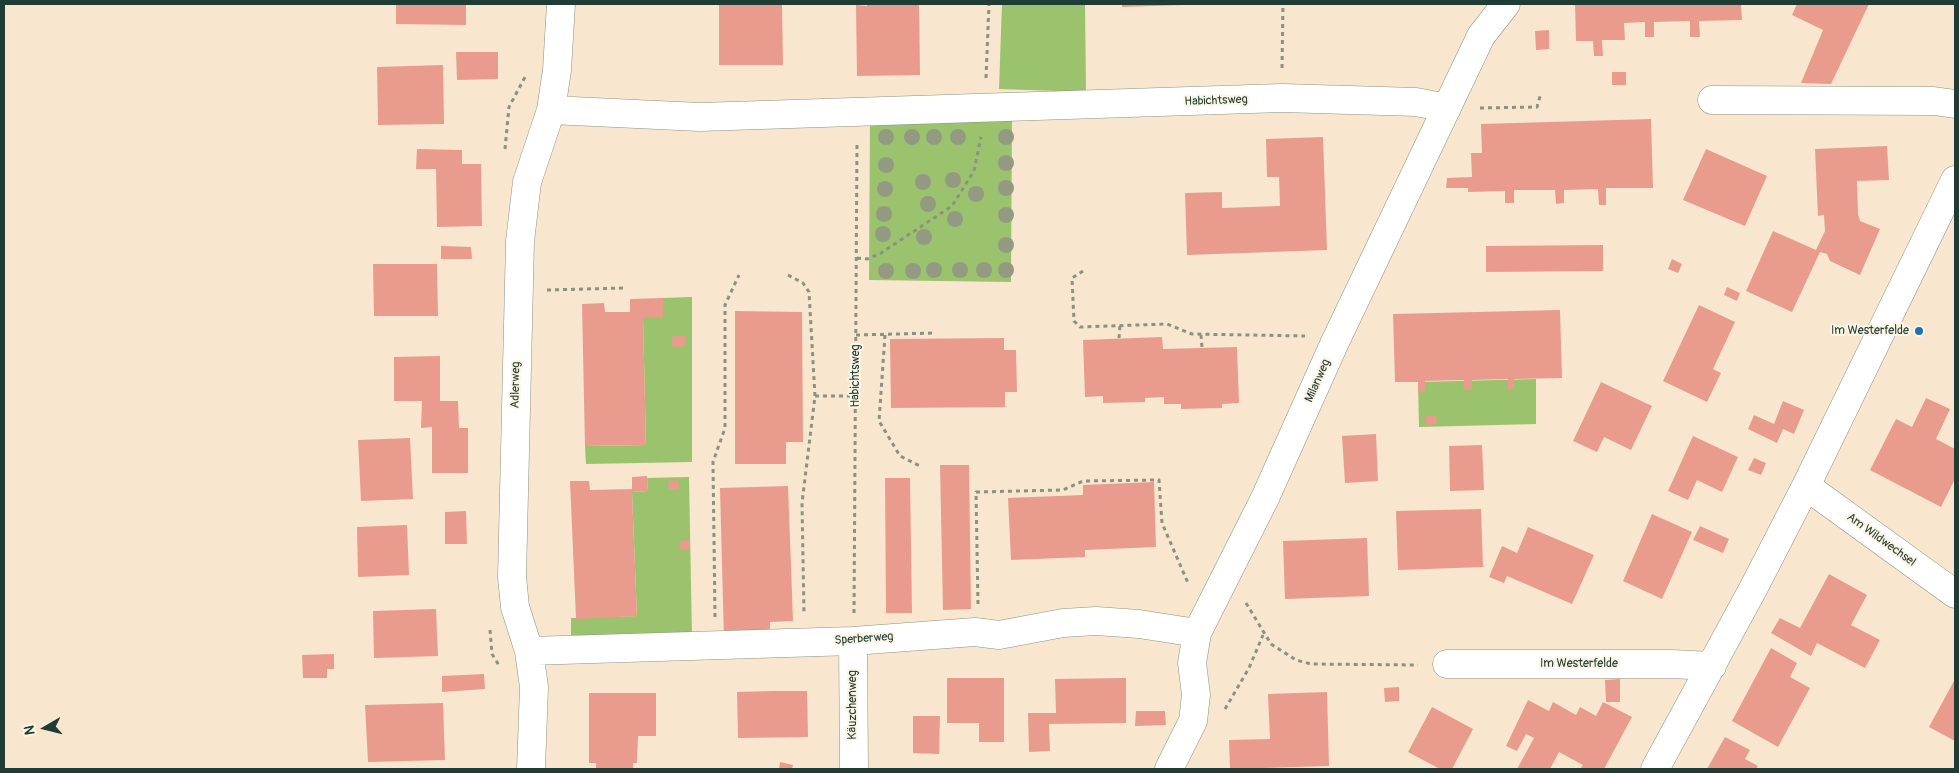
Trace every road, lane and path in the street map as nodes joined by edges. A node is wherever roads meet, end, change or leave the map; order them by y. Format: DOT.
graph roads {
  1 [pos="561,4"];
  2 [pos="989,4"];
  3 [pos="1283,4"];
  4 [pos="1506,4"];
  5 [pos="1541,93"];
  6 [pos="1282,98"];
  7 [pos="1712,100"];
  8 [pos="1955,104"];
  9 [pos="984,106"];
  10 [pos="1447,108"];
  11 [pos="551,110"];
  12 [pos="857,110"];
  13 [pos="1955,180"];
  14 [pos="857,258"];
  15 [pos="1083,271"];
  16 [pos="788,275"];
  17 [pos="739,276"];
  18 [pos="624,288"];
  19 [pos="519,291"];
  20 [pos="1120,325"];
  21 [pos="936,333"];
  22 [pos="856,335"];
  23 [pos="885,335"];
  24 [pos="1201,335"];
  25 [pos="1119,338"];
  26 [pos="1335,342"];
  27 [pos="1202,348"];
  28 [pos="815,396"];
  29 [pos="856,396"];
  30 [pos="920,466"];
  31 [pos="1806,486"];
  32 [pos="1043,491"];
  33 [pos="1044,497"];
  34 [pos="1225,581"];
  35 [pos="1955,594"];
  36 [pos="978,606"];
  37 [pos="1211,606"];
  38 [pos="1197,633"];
  39 [pos="1264,634"];
  40 [pos="853,641"];
  41 [pos="804,642"];
  42 [pos="715,645"];
  43 [pos="529,651"];
  44 [pos="1447,664"];
  45 [pos="1712,666"];
  46 [pos="1193,721"];
  47 [pos="532,769"];
  48 [pos="854,769"];
  49 [pos="1169,769"];
  50 [pos="1656,769"];
  1 -- 11 [label="street, Adlerweg"];
  2 -- 9 [label="path"];
  3 -- 6 [label="path"];
  4 -- 10 [label="street, Milanweg"];
  5 -- 10 [label="path"];
  6 -- 9 [label="street, Habichtsweg"];
  6 -- 10 [label="street, Habichtsweg"];
  7 -- 8 [label="street"];
  9 -- 12 [label="street, Habichtsweg"];
  9 -- 14 [label="path"];
  10 -- 26 [label="street, Milanweg"];
  11 -- 12 [label="street, Habichtsweg"];
  11 -- 19 [label="street, Adlerweg"];
  12 -- 14 [label="path, Habichtsweg"];
  13 -- 31 [label="street"];
  14 -- 22 [label="path, Habichtsweg"];
  15 -- 20 [label="path"];
  16 -- 28 [label="path"];
  17 -- 42 [label="path"];
  18 -- 19 [label="path"];
  19 -- 43 [label="street, Adlerweg"];
  20 -- 24 [label="path"];
  20 -- 25 [label="path"];
  21 -- 23 [label="path"];
  22 -- 23 [label="path"];
  22 -- 29 [label="path, Habichtsweg"];
  23 -- 30 [label="path"];
  24 -- 26 [label="path"];
  24 -- 27 [label="path"];
  26 -- 34 [label="street, Milanweg"];
  28 -- 29 [label="path"];
  28 -- 41 [label="path"];
  29 -- 40 [label="path, Habichtsweg"];
  31 -- 35 [label="street, Am Wildwechsel"];
  31 -- 45 [label="street"];
  32 -- 33 [label="path"];
  32 -- 36 [label="path"];
  32 -- 37 [label="path"];
  34 -- 37 [label="street, Milanweg"];
  34 -- 39 [label="path"];
  37 -- 38 [label="street, Milanweg"];
  38 -- 40 [label="street, Sperberweg"];
  38 -- 46 [label="street, Milanweg"];
  39 -- 44 [label="path"];
  39 -- 46 [label="path"];
  40 -- 41 [label="street, Sperberweg"];
  40 -- 48 [label="street, Käuzchenweg"];
  41 -- 42 [label="street, Sperberweg"];
  42 -- 43 [label="street, Sperberweg"];
  43 -- 47 [label="street, Adlerweg"];
  44 -- 45 [label="street, Im Westerfelde"];
  45 -- 50 [label="street"];
  46 -- 49 [label="street, Milanweg"];
}
